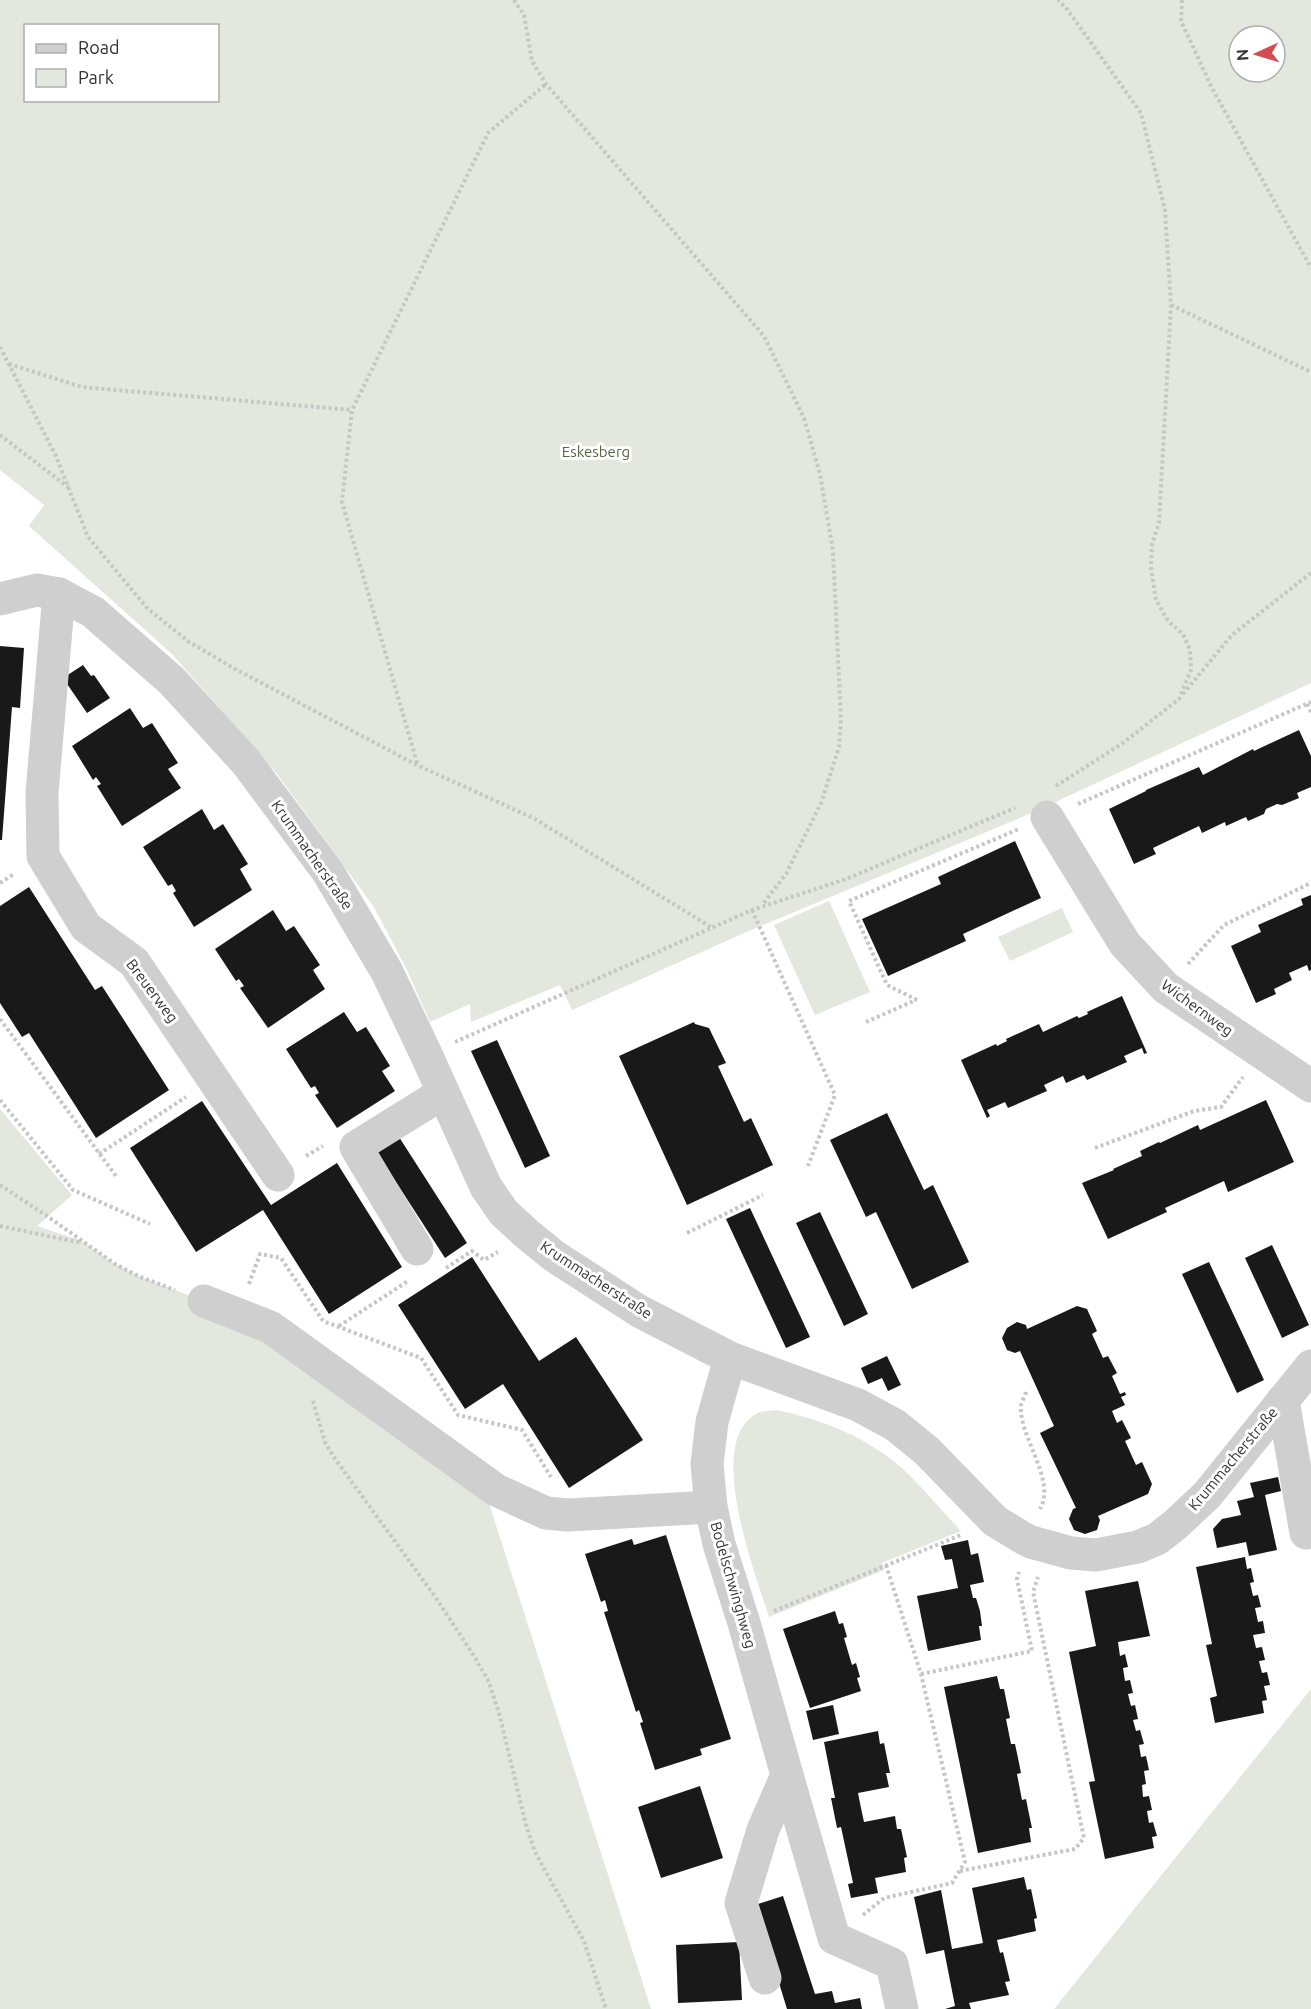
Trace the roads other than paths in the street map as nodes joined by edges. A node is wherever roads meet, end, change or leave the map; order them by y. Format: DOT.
graph roads {
  1 [pos="59,594"];
  2 [pos="0,599"];
  3 [pos="1047,817"];
  4 [pos="1311,1086"];
  5 [pos="443,1093"];
  6 [pos="278,1175"];
  7 [pos="417,1249"];
  8 [pos="204,1301"];
  9 [pos="730,1359"];
  10 [pos="1311,1366"];
  11 [pos="1283,1400"];
  12 [pos="711,1507"];
  13 [pos="1306,1533"];
  14 [pos="787,1775"];
  15 [pos="765,1978"];
  16 [pos="902,2009"];
  1 -- 2 [label="street, Krummacherstraße"];
  1 -- 5 [label="street, Krummacherstraße"];
  1 -- 6 [label="street, Breuerweg"];
  3 -- 4 [label="street, Wichernweg"];
  5 -- 7 [label="street"];
  5 -- 9 [label="street, Krummacherstraße"];
  8 -- 12 [label="street"];
  9 -- 11 [label="street, Krummacherstraße"];
  9 -- 12 [label="street, Bodelschwinghweg"];
  10 -- 11 [label="street, Krummacherstraße"];
  11 -- 13 [label="street"];
  12 -- 14 [label="street, Bodelschwinghweg"];
  14 -- 15 [label="street"];
  14 -- 16 [label="street, Bodelschwinghweg"];
}
